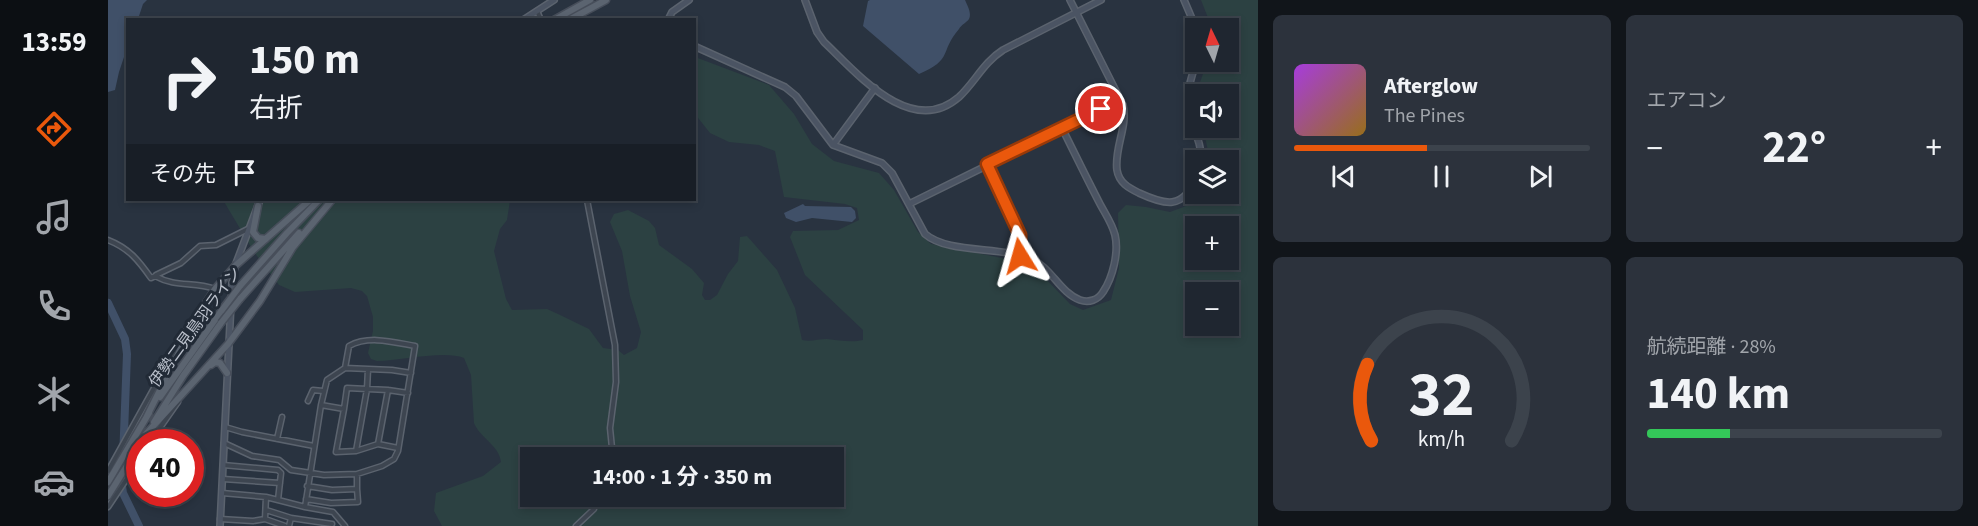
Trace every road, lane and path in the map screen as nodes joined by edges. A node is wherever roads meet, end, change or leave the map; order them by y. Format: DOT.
graph roads {
  1 [pos="554,0"];
  2 [pos="590,0"];
  3 [pos="606,0"];
  4 [pos="689,0"];
  5 [pos="805,0"];
  6 [pos="1070,0"];
  7 [pos="1101,0"];
  8 [pos="1184,0"];
  9 [pos="537,11"];
  10 [pos="1076,12"];
  11 [pos="526,18"];
  12 [pos="540,18"];
  13 [pos="557,18"];
  14 [pos="573,18"];
  15 [pos="669,18"];
  16 [pos="1192,18"];
  17 [pos="696,46"];
  18 [pos="1193,72"];
  19 [pos="875,88"];
  20 [pos="1120,100"];
  21 [pos="1062,128"];
  22 [pos="833,145"];
  23 [pos="1201,150"];
  24 [pos="987,164"];
  25 [pos="1185,195"];
  26 [pos="309,201"];
  27 [pos="318,201"];
  28 [pos="330,201"];
  29 [pos="330,201"];
  30 [pos="587,201"];
  31 [pos="259,203"];
  32 [pos="909,204"];
  33 [pos="248,229"];
  34 [pos="266,239"];
  35 [pos="108,240"];
  36 [pos="1020,256"];
  37 [pos="235,266"];
  38 [pos="156,276"];
  39 [pos="215,289"];
  40 [pos="196,318"];
  41 [pos="228,344"];
  42 [pos="209,366"];
  43 [pos="345,368"];
  44 [pos="368,369"];
  45 [pos="227,373"];
  46 [pos="411,373"];
  47 [pos="368,389"];
  48 [pos="388,390"];
  49 [pos="323,391"];
  50 [pos="408,393"];
  51 [pos="180,398"];
  52 [pos="308,400"];
  53 [pos="321,405"];
  54 [pos="344,409"];
  55 [pos="147,416"];
  56 [pos="282,417"];
  57 [pos="225,427"];
  58 [pos="150,429"];
  59 [pos="152,429"];
  60 [pos="159,429"];
  61 [pos="277,439"];
  62 [pos="224,443"];
  63 [pos="378,444"];
  64 [pos="314,446"];
  65 [pos="612,447"];
  66 [pos="398,448"];
  67 [pos="356,452"];
  68 [pos="222,465"];
  69 [pos="126,467"];
  70 [pos="110,471"];
  71 [pos="309,472"];
  72 [pos="357,474"];
  73 [pos="222,479"];
  74 [pos="126,480"];
  75 [pos="111,483"];
  76 [pos="280,483"];
  77 [pos="307,486"];
  78 [pos="357,489"];
  79 [pos="222,493"];
  80 [pos="108,496"];
  81 [pos="266,497"];
  82 [pos="306,499"];
  83 [pos="278,500"];
  84 [pos="108,507"];
  85 [pos="305,507"];
  86 [pos="594,507"];
  87 [pos="266,510"];
  88 [pos="291,518"];
  89 [pos="220,519"];
  90 [pos="265,519"];
  91 [pos="332,525"];
  92 [pos="220,526"];
  93 [pos="285,526"];
  94 [pos="290,526"];
  95 [pos="345,526"];
  96 [pos="576,526"];
  1 -- 9 [label="street"];
  2 -- 13 [label="main road"];
  3 -- 14 [label="main road"];
  4 -- 15 [label="street"];
  5 -- 19 [label="street"];
  6 -- 10 [label="street"];
  7 -- 10 [label="street"];
  8 -- 16 [label="street"];
  9 -- 11 [label="street"];
  9 -- 12 [label="street"];
  10 -- 19 [label="street"];
  10 -- 20 [label="street"];
  17 -- 22 [label="street"];
  18 -- 23 [label="street"];
  19 -- 22 [label="street"];
  20 -- 21 [label="street"];
  20 -- 25 [label="street"];
  21 -- 24 [label="street"];
  21 -- 36 [label="street"];
  22 -- 32 [label="street"];
  24 -- 32 [label="street"];
  24 -- 36 [label="street"];
  26 -- 34 [label="main road"];
  27 -- 55 [label="main road, 伊勢二見鳥羽ライン, bridge"];
  28 -- 58 [label="main road, 伊勢二見鳥羽ライン, bridge"];
  29 -- 41 [label="main road"];
  30 -- 65 [label="street"];
  31 -- 33 [label="street"];
  31 -- 34 [label="main road"];
  32 -- 36 [label="street"];
  33 -- 37 [label="street"];
  33 -- 38 [label="street"];
  34 -- 37 [label="main road"];
  35 -- 38 [label="street"];
  37 -- 39 [label="main road"];
  37 -- 41 [label="street"];
  38 -- 39 [label="street"];
  39 -- 40 [label="main road"];
  40 -- 55 [label="main road"];
  40 -- 70 [label="street"];
  41 -- 42 [label="main road"];
  41 -- 45 [label="street"];
  42 -- 45 [label="main road"];
  42 -- 51 [label="main road"];
  43 -- 44 [label="street"];
  43 -- 46 [label="street"];
  43 -- 49 [label="street"];
  44 -- 46 [label="street"];
  44 -- 47 [label="street"];
  45 -- 57 [label="street"];
  46 -- 50 [label="street"];
  47 -- 48 [label="street"];
  47 -- 54 [label="street"];
  47 -- 67 [label="street"];
  48 -- 50 [label="street"];
  48 -- 63 [label="street"];
  49 -- 52 [label="street"];
  49 -- 53 [label="street"];
  50 -- 66 [label="street"];
  51 -- 59 [label="main road"];
  51 -- 60 [label="street"];
  53 -- 54 [label="street"];
  53 -- 64 [label="street"];
  54 -- 67 [label="street"];
  55 -- 70 [label="main road, 伊勢二見鳥羽ライン"];
  56 -- 61 [label="street"];
  57 -- 61 [label="street"];
  57 -- 62 [label="street"];
  61 -- 64 [label="street"];
  62 -- 68 [label="street"];
  62 -- 71 [label="street"];
  63 -- 66 [label="street"];
  63 -- 67 [label="street"];
  64 -- 71 [label="street"];
  66 -- 72 [label="street"];
  68 -- 73 [label="street"];
  68 -- 76 [label="street"];
  69 -- 75 [label="main road, 伊勢二見鳥羽ライン"];
  70 -- 75 [label="main road, 伊勢二見鳥羽ライン"];
  71 -- 72 [label="street"];
  71 -- 77 [label="street"];
  72 -- 78 [label="street"];
  73 -- 76 [label="street"];
  73 -- 79 [label="street"];
  74 -- 84 [label="street"];
  75 -- 80 [label="main road, 伊勢二見鳥羽ライン"];
  76 -- 83 [label="street"];
  77 -- 78 [label="street"];
  77 -- 82 [label="street"];
  78 -- 82 [label="street"];
  79 -- 81 [label="street"];
  79 -- 89 [label="street"];
  81 -- 83 [label="street"];
  81 -- 87 [label="street"];
  82 -- 85 [label="street"];
  83 -- 85 [label="street"];
  85 -- 95 [label="street"];
  86 -- 96 [label="street"];
  87 -- 88 [label="street"];
  87 -- 90 [label="street"];
  88 -- 91 [label="street"];
  88 -- 94 [label="street"];
  89 -- 90 [label="street"];
  89 -- 92 [label="street"];
  90 -- 93 [label="street"];
  91 -- 95 [label="street"];
}
